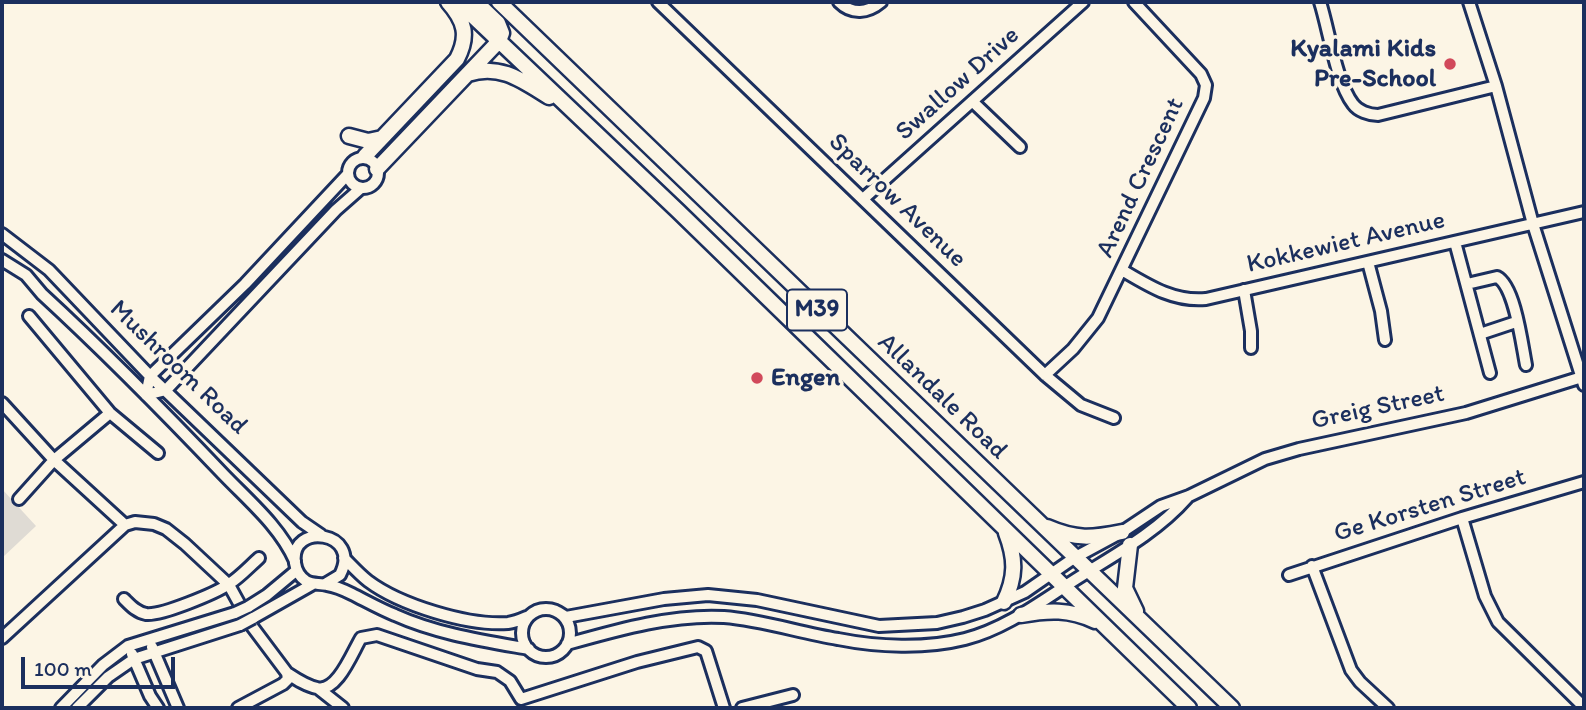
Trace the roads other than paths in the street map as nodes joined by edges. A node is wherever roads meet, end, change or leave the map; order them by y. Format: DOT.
graph roads {
  1 [pos="448,2"];
  2 [pos="458,2"];
  3 [pos="476,2"];
  4 [pos="499,2"];
  5 [pos="658,2"];
  6 [pos="839,2"];
  7 [pos="881,2"];
  8 [pos="1083,2"];
  9 [pos="1134,2"];
  10 [pos="1320,2"];
  11 [pos="1469,2"];
  12 [pos="499,41"];
  13 [pos="466,75"];
  14 [pos="1496,86"];
  15 [pos="973,102"];
  16 [pos="579,117"];
  17 [pos="349,136"];
  18 [pos="382,138"];
  19 [pos="1020,147"];
  20 [pos="365,156"];
  21 [pos="377,169"];
  22 [pos="347,175"];
  23 [pos="361,188"];
  24 [pos="863,199"];
  25 [pos="1584,212"];
  26 [pos="1533,224"];
  27 [pos="2,234"];
  28 [pos="1455,242"];
  29 [pos="2,260"];
  30 [pos="1368,262"];
  31 [pos="1122,270"];
  32 [pos="1467,284"];
  33 [pos="1244,290"];
  34 [pos="29,316"];
  35 [pos="1516,321"];
  36 [pos="1480,334"];
  37 [pos="1384,340"];
  38 [pos="1251,348"];
  39 [pos="1526,365"];
  40 [pos="1490,373"];
  41 [pos="1045,375"];
  42 [pos="150,376"];
  43 [pos="1583,381"];
  44 [pos="166,390"];
  45 [pos="146,394"];
  46 [pos="2,403"];
  47 [pos="110,413"];
  48 [pos="1114,418"];
  49 [pos="158,453"];
  50 [pos="54,460"];
  51 [pos="1584,482"];
  52 [pos="1189,496"];
  53 [pos="19,499"];
  54 [pos="1462,518"];
  55 [pos="1037,522"];
  56 [pos="125,525"];
  57 [pos="1004,528"];
  58 [pos="1122,532"];
  59 [pos="321,535"];
  60 [pos="1130,545"];
  61 [pos="259,558"];
  62 [pos="344,558"];
  63 [pos="1074,558"];
  64 [pos="296,566"];
  65 [pos="1312,566"];
  66 [pos="1088,571"];
  67 [pos="1053,574"];
  68 [pos="1289,575"];
  69 [pos="313,584"];
  70 [pos="325,584"];
  71 [pos="229,585"];
  72 [pos="1064,587"];
  73 [pos="124,598"];
  74 [pos="1004,602"];
  75 [pos="558,612"];
  76 [pos="1021,615"];
  77 [pos="529,616"];
  78 [pos="1137,616"];
  79 [pos="1105,626"];
  80 [pos="2,638"];
  81 [pos="149,638"];
  82 [pos="567,644"];
  83 [pos="128,646"];
  84 [pos="529,649"];
  85 [pos="153,652"];
  86 [pos="134,659"];
  87 [pos="287,673"];
  88 [pos="319,689"];
  89 [pos="793,695"];
  90 [pos="523,703"];
  91 [pos="1584,706"];
  92 [pos="61,708"];
  93 [pos="77,708"];
  94 [pos="158,708"];
  95 [pos="178,708"];
  96 [pos="238,708"];
  97 [pos="343,708"];
  98 [pos="724,708"];
  99 [pos="742,708"];
  100 [pos="1189,708"];
  101 [pos="1232,708"];
  102 [pos="1388,708"];
  1 -- 18 [label="main road"];
  2 -- 12 [label="main road, Allandale Road / M39"];
  3 -- 12 [label="main road"];
  4 -- 55 [label="main road, Allandale Road / M39"];
  5 -- 24 [label="street, Sparrow Avenue"];
  6 -- 7 [label="street"];
  8 -- 15 [label="street, Swallow Drive"];
  9 -- 31 [label="street, Arend Crescent"];
  10 -- 14 [label="street"];
  11 -- 14 [label="street"];
  12 -- 13 [label="main road"];
  12 -- 16 [label="main road, Allandale Road / M39"];
  13 -- 16 [label="main road"];
  13 -- 21 [label="main road"];
  14 -- 26 [label="street"];
  15 -- 19 [label="street"];
  15 -- 24 [label="street, Swallow Drive"];
  16 -- 57 [label="main road, Allandale Road / M39"];
  17 -- 18 [label="main road"];
  18 -- 20 [label="main road"];
  20 -- 21 [label="street"];
  20 -- 22 [label="street"];
  21 -- 23 [label="street"];
  22 -- 23 [label="street"];
  22 -- 42 [label="street"];
  23 -- 44 [label="street"];
  24 -- 41 [label="street, Sparrow Avenue"];
  25 -- 26 [label="street, Kokkewiet Avenue"];
  26 -- 28 [label="street, Kokkewiet Avenue"];
  26 -- 43 [label="street"];
  27 -- 42 [label="street, Mushroom Road"];
  28 -- 30 [label="street, Kokkewiet Avenue"];
  28 -- 32 [label="street"];
  29 -- 45 [label="street, Mushroom Road"];
  30 -- 33 [label="street, Kokkewiet Avenue"];
  30 -- 37 [label="street"];
  31 -- 33 [label="street, Kokkewiet Avenue"];
  31 -- 41 [label="street, Arend Crescent"];
  32 -- 35 [label="street"];
  32 -- 36 [label="street"];
  33 -- 38 [label="street"];
  34 -- 47 [label="street"];
  35 -- 36 [label="street"];
  35 -- 39 [label="street"];
  36 -- 40 [label="street"];
  41 -- 48 [label="street, Sparrow Avenue"];
  42 -- 44 [label="street, Mushroom Road"];
  42 -- 45 [label="street"];
  43 -- 52 [label="street, Greig Street"];
  44 -- 45 [label="street"];
  44 -- 59 [label="street, Mushroom Road"];
  45 -- 64 [label="street, Mushroom Road"];
  46 -- 50 [label="street"];
  47 -- 49 [label="street"];
  47 -- 50 [label="street"];
  50 -- 53 [label="street"];
  50 -- 56 [label="street"];
  51 -- 54 [label="street, Ge Korsten Street"];
  52 -- 58 [label="street, Greig Street"];
  52 -- 60 [label="street, Greig Street"];
  54 -- 65 [label="street, Ge Korsten Street"];
  54 -- 91 [label="street"];
  55 -- 58 [label="main road"];
  55 -- 63 [label="main road, Allandale Road / M39"];
  56 -- 71 [label="street"];
  56 -- 80 [label="street"];
  57 -- 67 [label="main road, Allandale Road / M39"];
  57 -- 74 [label="main road"];
  58 -- 63 [label="street, Greig Street"];
  59 -- 62 [label="street"];
  59 -- 64 [label="street"];
  60 -- 66 [label="street, Greig Street"];
  60 -- 78 [label="main road"];
  61 -- 71 [label="street"];
  62 -- 70 [label="street"];
  62 -- 77 [label="street"];
  63 -- 66 [label="main road, Allandale Road / M39"];
  63 -- 67 [label="street, Greig Street"];
  64 -- 69 [label="street"];
  64 -- 81 [label="street, bridge"];
  65 -- 68 [label="street, Ge Korsten Street"];
  65 -- 102 [label="street"];
  66 -- 72 [label="street, Greig Street"];
  66 -- 78 [label="main road, Allandale Road / M39"];
  67 -- 72 [label="main road, Allandale Road / M39"];
  67 -- 74 [label="street, Greig Street"];
  69 -- 70 [label="street"];
  69 -- 85 [label="street, bridge"];
  70 -- 84 [label="street"];
  71 -- 73 [label="street"];
  71 -- 87 [label="street"];
  72 -- 76 [label="street, Greig Street"];
  72 -- 79 [label="main road, Allandale Road / M39"];
  74 -- 75 [label="street, Greig Street"];
  75 -- 77 [label="street"];
  75 -- 82 [label="street"];
  76 -- 79 [label="main road"];
  76 -- 82 [label="street, Greig Street"];
  77 -- 84 [label="street"];
  78 -- 101 [label="main road, Allandale Road / M39"];
  79 -- 100 [label="main road, Allandale Road / M39"];
  81 -- 83 [label="street"];
  81 -- 85 [label="street"];
  82 -- 84 [label="street"];
  83 -- 86 [label="street"];
  83 -- 92 [label="street"];
  85 -- 86 [label="street"];
  85 -- 95 [label="street"];
  86 -- 93 [label="street"];
  86 -- 94 [label="street"];
  87 -- 88 [label="street"];
  87 -- 96 [label="street"];
  88 -- 90 [label="street"];
  88 -- 97 [label="street"];
  89 -- 99 [label="street"];
  90 -- 98 [label="street"];
}
